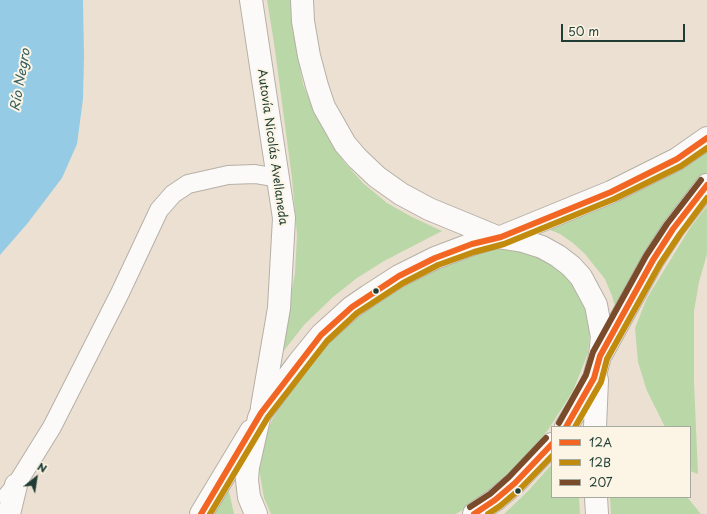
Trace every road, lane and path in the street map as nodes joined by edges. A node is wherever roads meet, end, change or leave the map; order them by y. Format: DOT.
graph roads {
  1 [pos="251,0"];
  2 [pos="302,0"];
  3 [pos="707,138"];
  4 [pos="278,178"];
  5 [pos="707,185"];
  6 [pos="499,237"];
  7 [pos="599,359"];
  8 [pos="260,416"];
  9 [pos="567,426"];
  10 [pos="594,426"];
  11 [pos="551,445"];
  12 [pos="16,485"];
  13 [pos="596,498"];
  14 [pos="0,506"];
  15 [pos="8,514"];
  16 [pos="201,514"];
  17 [pos="256,514"];
  18 [pos="474,514"];
  19 [pos="597,514"];
  1 -- 4 [label="highway, Autovía Nicolás Avellaneda"];
  2 -- 6 [label="highway"];
  3 -- 6 [label="highway"];
  4 -- 8 [label="highway, Autovía Nicolás Avellaneda"];
  4 -- 12 [label="street"];
  5 -- 7 [label="highway"];
  6 -- 7 [label="highway"];
  6 -- 8 [label="highway"];
  7 -- 9 [label="highway"];
  7 -- 10 [label="highway"];
  8 -- 16 [label="highway"];
  8 -- 17 [label="highway, Autovía Nicolás Avellaneda"];
  11 -- 18 [label="highway"];
  12 -- 14 [label="street"];
  12 -- 15 [label="highway"];
  13 -- 19 [label="highway"];
}
